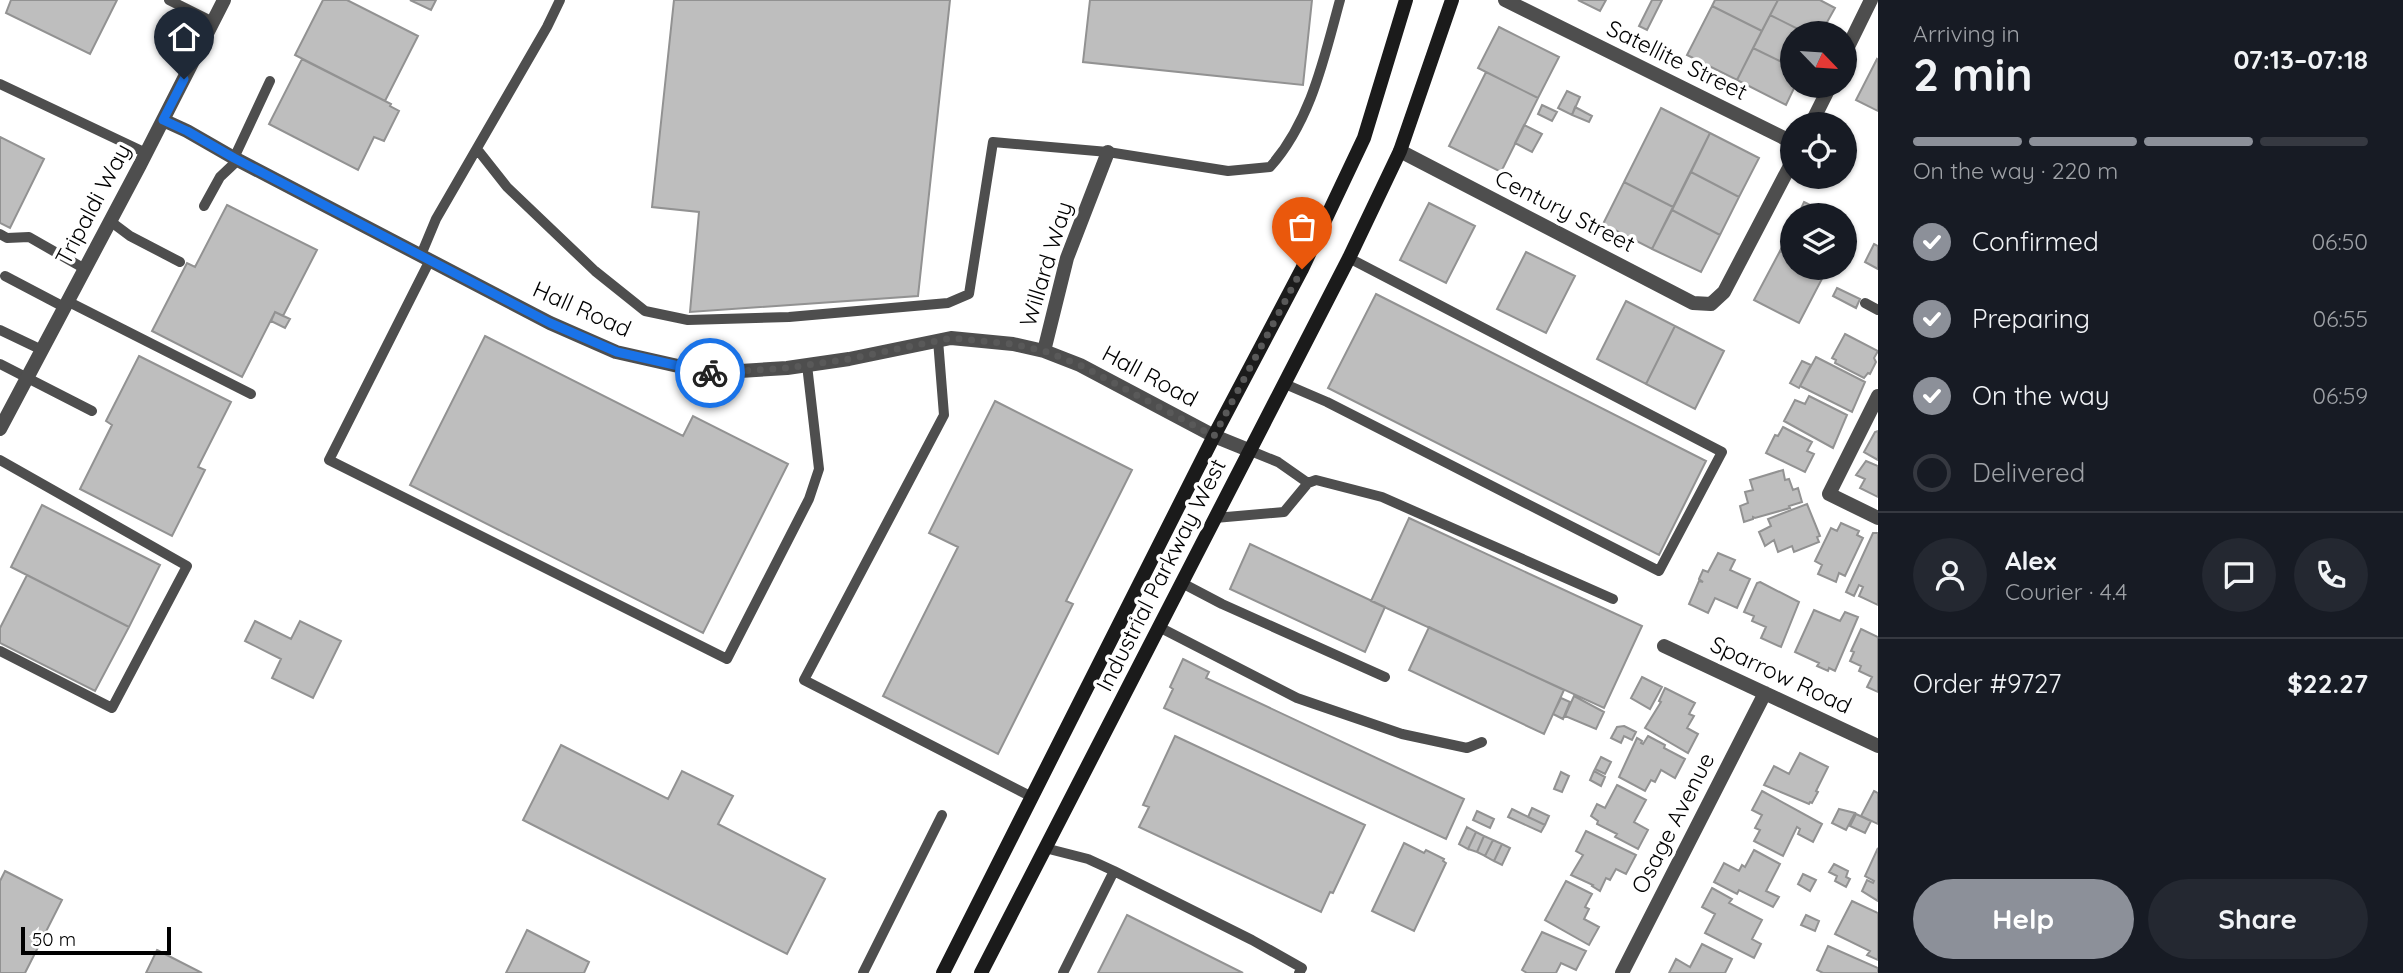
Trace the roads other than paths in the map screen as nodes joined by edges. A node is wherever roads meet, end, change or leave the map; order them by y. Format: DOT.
graph roads {
  1 [pos="169,0"];
  2 [pos="224,0"];
  3 [pos="560,0"];
  4 [pos="1340,0"];
  5 [pos="1406,0"];
  6 [pos="1452,0"];
  7 [pos="1505,0"];
  8 [pos="1871,0"];
  9 [pos="1519,4"];
  10 [pos="213,22"];
  11 [pos="1857,29"];
  12 [pos="270,81"];
  13 [pos="0,83"];
  14 [pos="163,120"];
  15 [pos="1780,136"];
  16 [pos="477,149"];
  17 [pos="1401,151"];
  18 [pos="1108,152"];
  19 [pos="146,153"];
  20 [pos="236,159"];
  21 [pos="1780,185"];
  22 [pos="204,206"];
  23 [pos="110,220"];
  24 [pos="0,234"];
  25 [pos="426,258"];
  26 [pos="1349,258"];
  27 [pos="180,262"];
  28 [pos="85,269"];
  29 [pos="5,276"];
  30 [pos="1865,303"];
  31 [pos="66,304"];
  32 [pos="1878,310"];
  33 [pos="0,330"];
  34 [pos="937,341"];
  35 [pos="42,350"];
  36 [pos="1044,351"];
  37 [pos="0,364"];
  38 [pos="807,365"];
  39 [pos="27,378"];
  40 [pos="1285,384"];
  41 [pos="251,394"];
  42 [pos="1878,396"];
  43 [pos="92,411"];
  44 [pos="0,429"];
  45 [pos="1214,436"];
  46 [pos="1251,451"];
  47 [pos="0,460"];
  48 [pos="1307,483"];
  49 [pos="1878,517"];
  50 [pos="1215,518"];
  51 [pos="1182,583"];
  52 [pos="1613,599"];
  53 [pos="1159,627"];
  54 [pos="1664,646"];
  55 [pos="0,651"];
  56 [pos="1385,677"];
  57 [pos="1765,693"];
  58 [pos="1482,742"];
  59 [pos="1878,746"];
  60 [pos="1032,797"];
  61 [pos="942,815"];
  62 [pos="1045,848"];
  63 [pos="1114,871"];
  64 [pos="863,973"];
  65 [pos="943,973"];
  66 [pos="981,973"];
  67 [pos="1063,973"];
  68 [pos="1299,973"];
  69 [pos="1622,973"];
  1 -- 10 [label="lane"];
  2 -- 10 [label="street, Tripaldi Way"];
  3 -- 16 [label="lane"];
  4 -- 18 [label="lane"];
  5 -- 45 [label="main road, Industrial Parkway West"];
  6 -- 17 [label="main road, Industrial Parkway West"];
  7 -- 9 [label="street, Satellite Street"];
  8 -- 11 [label="street"];
  9 -- 15 [label="street, Satellite Street"];
  10 -- 14 [label="street, Tripaldi Way"];
  12 -- 20 [label="lane"];
  13 -- 19 [label="lane"];
  14 -- 19 [label="street, Tripaldi Way"];
  14 -- 20 [label="street, Hall Road"];
  16 -- 18 [label="lane"];
  16 -- 25 [label="lane"];
  17 -- 21 [label="street, Century Street"];
  17 -- 26 [label="main road, Industrial Parkway West"];
  18 -- 36 [label="street, Willard Way"];
  19 -- 23 [label="street, Tripaldi Way"];
  20 -- 22 [label="lane"];
  20 -- 25 [label="street, Hall Road"];
  23 -- 27 [label="lane"];
  23 -- 28 [label="street, Tripaldi Way"];
  24 -- 28 [label="lane"];
  25 -- 38 [label="street, Hall Road"];
  25 -- 38 [label="lane"];
  26 -- 40 [label="main road, Industrial Parkway West"];
  26 -- 40 [label="lane"];
  28 -- 31 [label="street, Tripaldi Way"];
  29 -- 31 [label="lane"];
  30 -- 32 [label="lane"];
  31 -- 35 [label="street, Tripaldi Way"];
  31 -- 41 [label="lane"];
  33 -- 35 [label="lane"];
  34 -- 36 [label="street, Hall Road"];
  34 -- 38 [label="street, Hall Road"];
  34 -- 60 [label="lane"];
  35 -- 39 [label="street, Tripaldi Way"];
  36 -- 45 [label="street, Hall Road"];
  37 -- 39 [label="lane"];
  39 -- 43 [label="lane"];
  39 -- 44 [label="street, Tripaldi Way"];
  40 -- 46 [label="main road, Industrial Parkway West"];
  42 -- 49 [label="street"];
  45 -- 46 [label="street, Hall Road"];
  45 -- 60 [label="main road, Industrial Parkway West"];
  46 -- 48 [label="lane"];
  46 -- 50 [label="main road, Industrial Parkway West"];
  47 -- 55 [label="lane"];
  48 -- 50 [label="lane"];
  48 -- 52 [label="lane"];
  50 -- 51 [label="main road, Industrial Parkway West"];
  51 -- 53 [label="main road, Industrial Parkway West"];
  51 -- 56 [label="lane"];
  53 -- 58 [label="lane"];
  53 -- 62 [label="main road, Industrial Parkway West"];
  54 -- 57 [label="street, Sparrow Road"];
  57 -- 59 [label="street, Sparrow Road"];
  57 -- 69 [label="street, Osage Avenue"];
  60 -- 65 [label="main road, Industrial Parkway West"];
  61 -- 64 [label="lane"];
  62 -- 63 [label="lane"];
  62 -- 66 [label="main road, Industrial Parkway West"];
  63 -- 67 [label="lane"];
  63 -- 68 [label="lane"];
}
